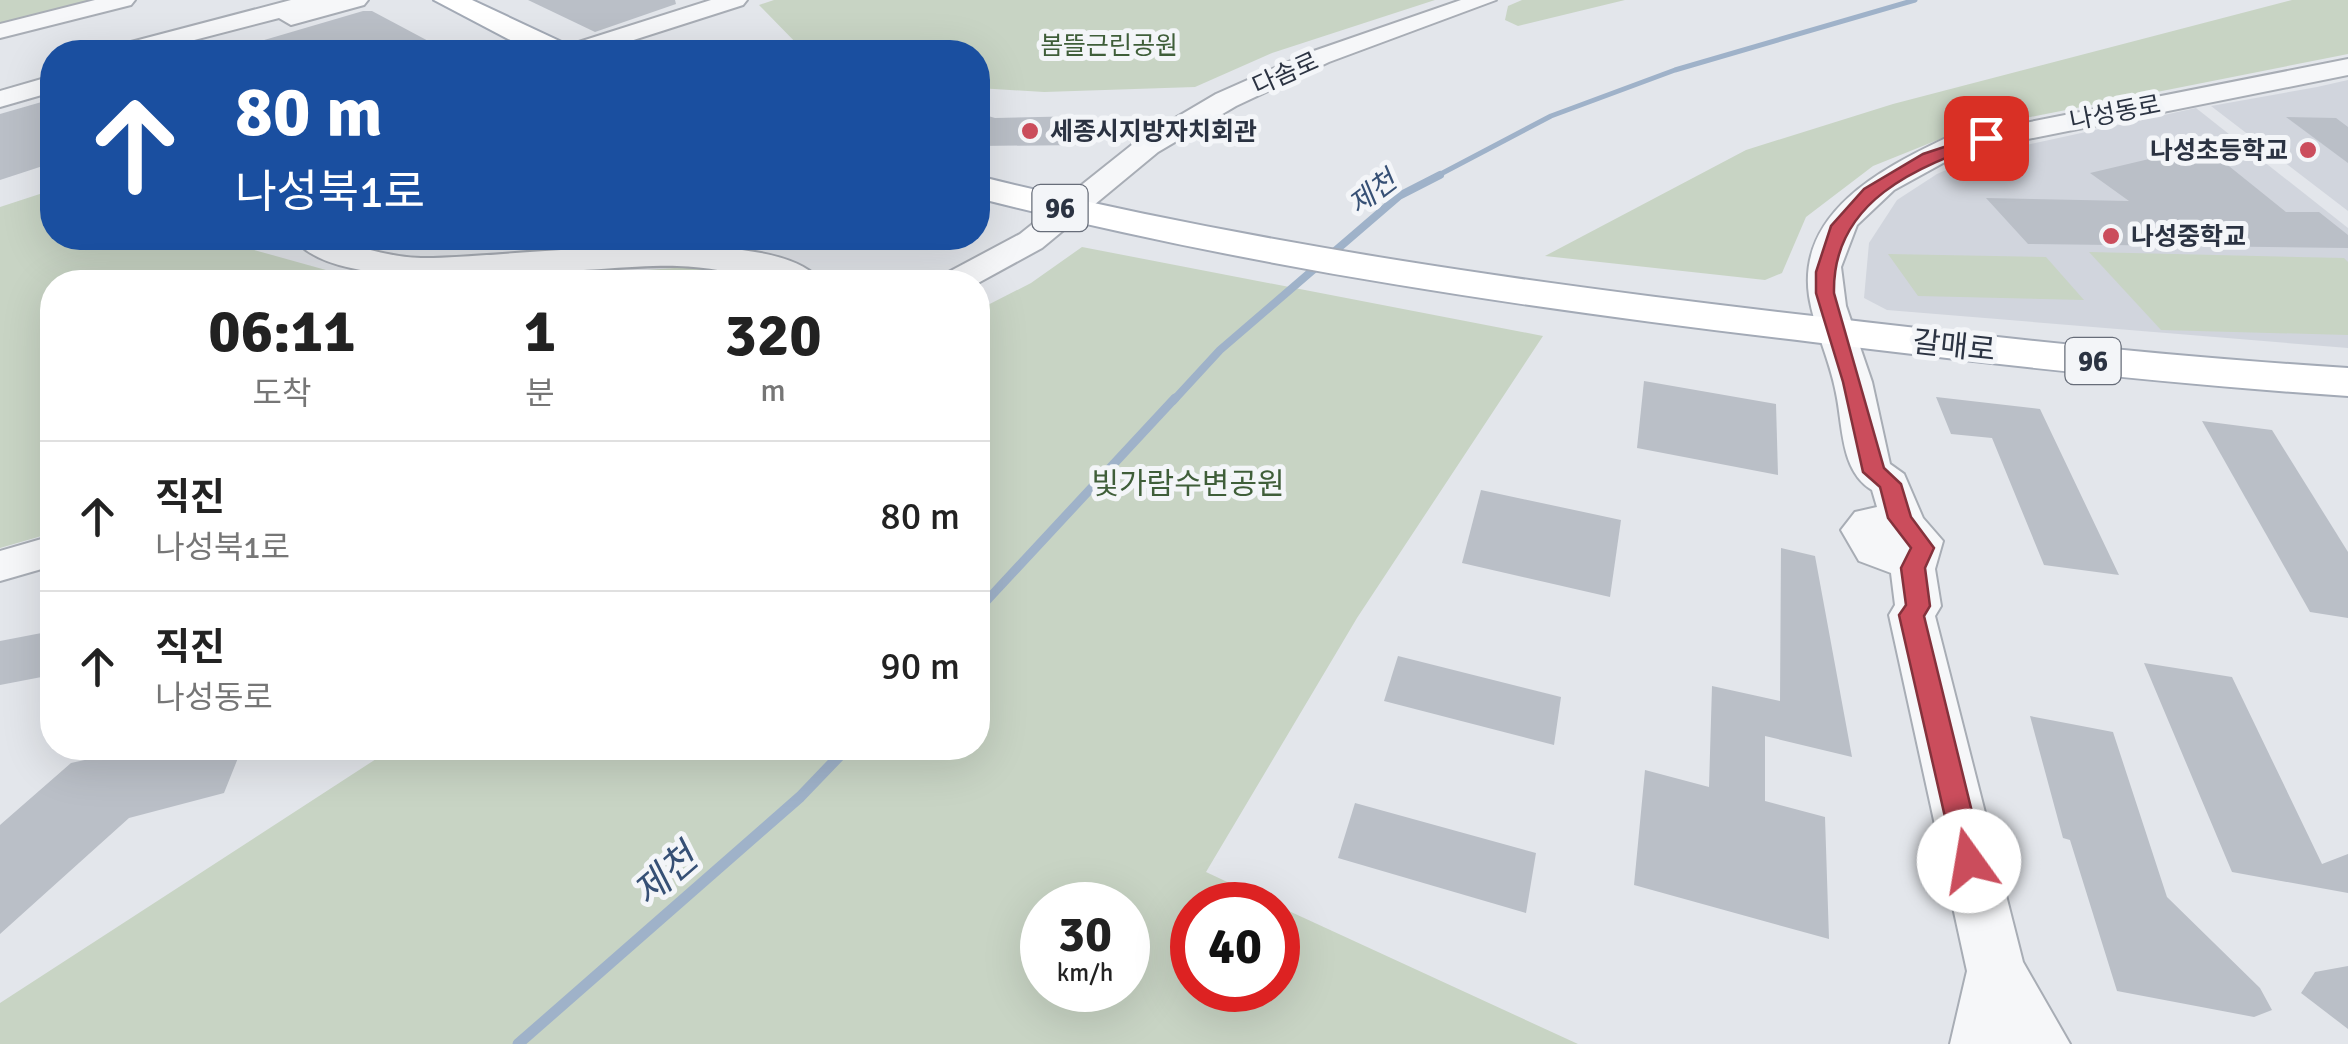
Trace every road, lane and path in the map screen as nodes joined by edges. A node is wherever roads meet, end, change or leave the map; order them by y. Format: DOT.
graph roads {
  1 [pos="122,0"];
  2 [pos="318,0"];
  3 [pos="356,0"];
  4 [pos="449,0"];
  5 [pos="735,0"];
  6 [pos="1484,0"];
  7 [pos="0,31"];
  8 [pos="166,40"];
  9 [pos="219,40"];
  10 [pos="529,40"];
  11 [pos="595,40"];
  12 [pos="2348,67"];
  13 [pos="40,74"];
  14 [pos="0,86"];
  15 [pos="40,87"];
  16 [pos="0,99"];
  17 [pos="990,190"];
  18 [pos="1073,211"];
  19 [pos="324,250"];
  20 [pos="546,250"];
  21 [pos="520,264"];
  22 [pos="781,270"];
  23 [pos="978,270"];
  24 [pos="1838,332"];
  25 [pos="2348,382"];
  26 [pos="40,554"];
  27 [pos="0,566"];
  28 [pos="1996,971"];
  29 [pos="1981,1044"];
  30 [pos="2038,1044"];
  1 -- 7 [label="street"];
  2 -- 8 [label="street"];
  3 -- 9 [label="street"];
  4 -- 10 [label="main road"];
  5 -- 11 [label="street"];
  6 -- 18 [label="street, 다솜로"];
  12 -- 24 [label="street, 나성동로"];
  13 -- 14 [label="street"];
  15 -- 16 [label="street"];
  17 -- 18 [label="main road, 96"];
  18 -- 23 [label="street, 다솜로"];
  18 -- 24 [label="main road, 갈매로 / 96"];
  19 -- 21 [label="street"];
  20 -- 21 [label="street"];
  21 -- 22 [label="street"];
  24 -- 25 [label="main road, 갈매로 / 96"];
  24 -- 28 [label="street, 나성동로"];
  26 -- 27 [label="street"];
  28 -- 29 [label="street"];
  28 -- 30 [label="street"];
}
